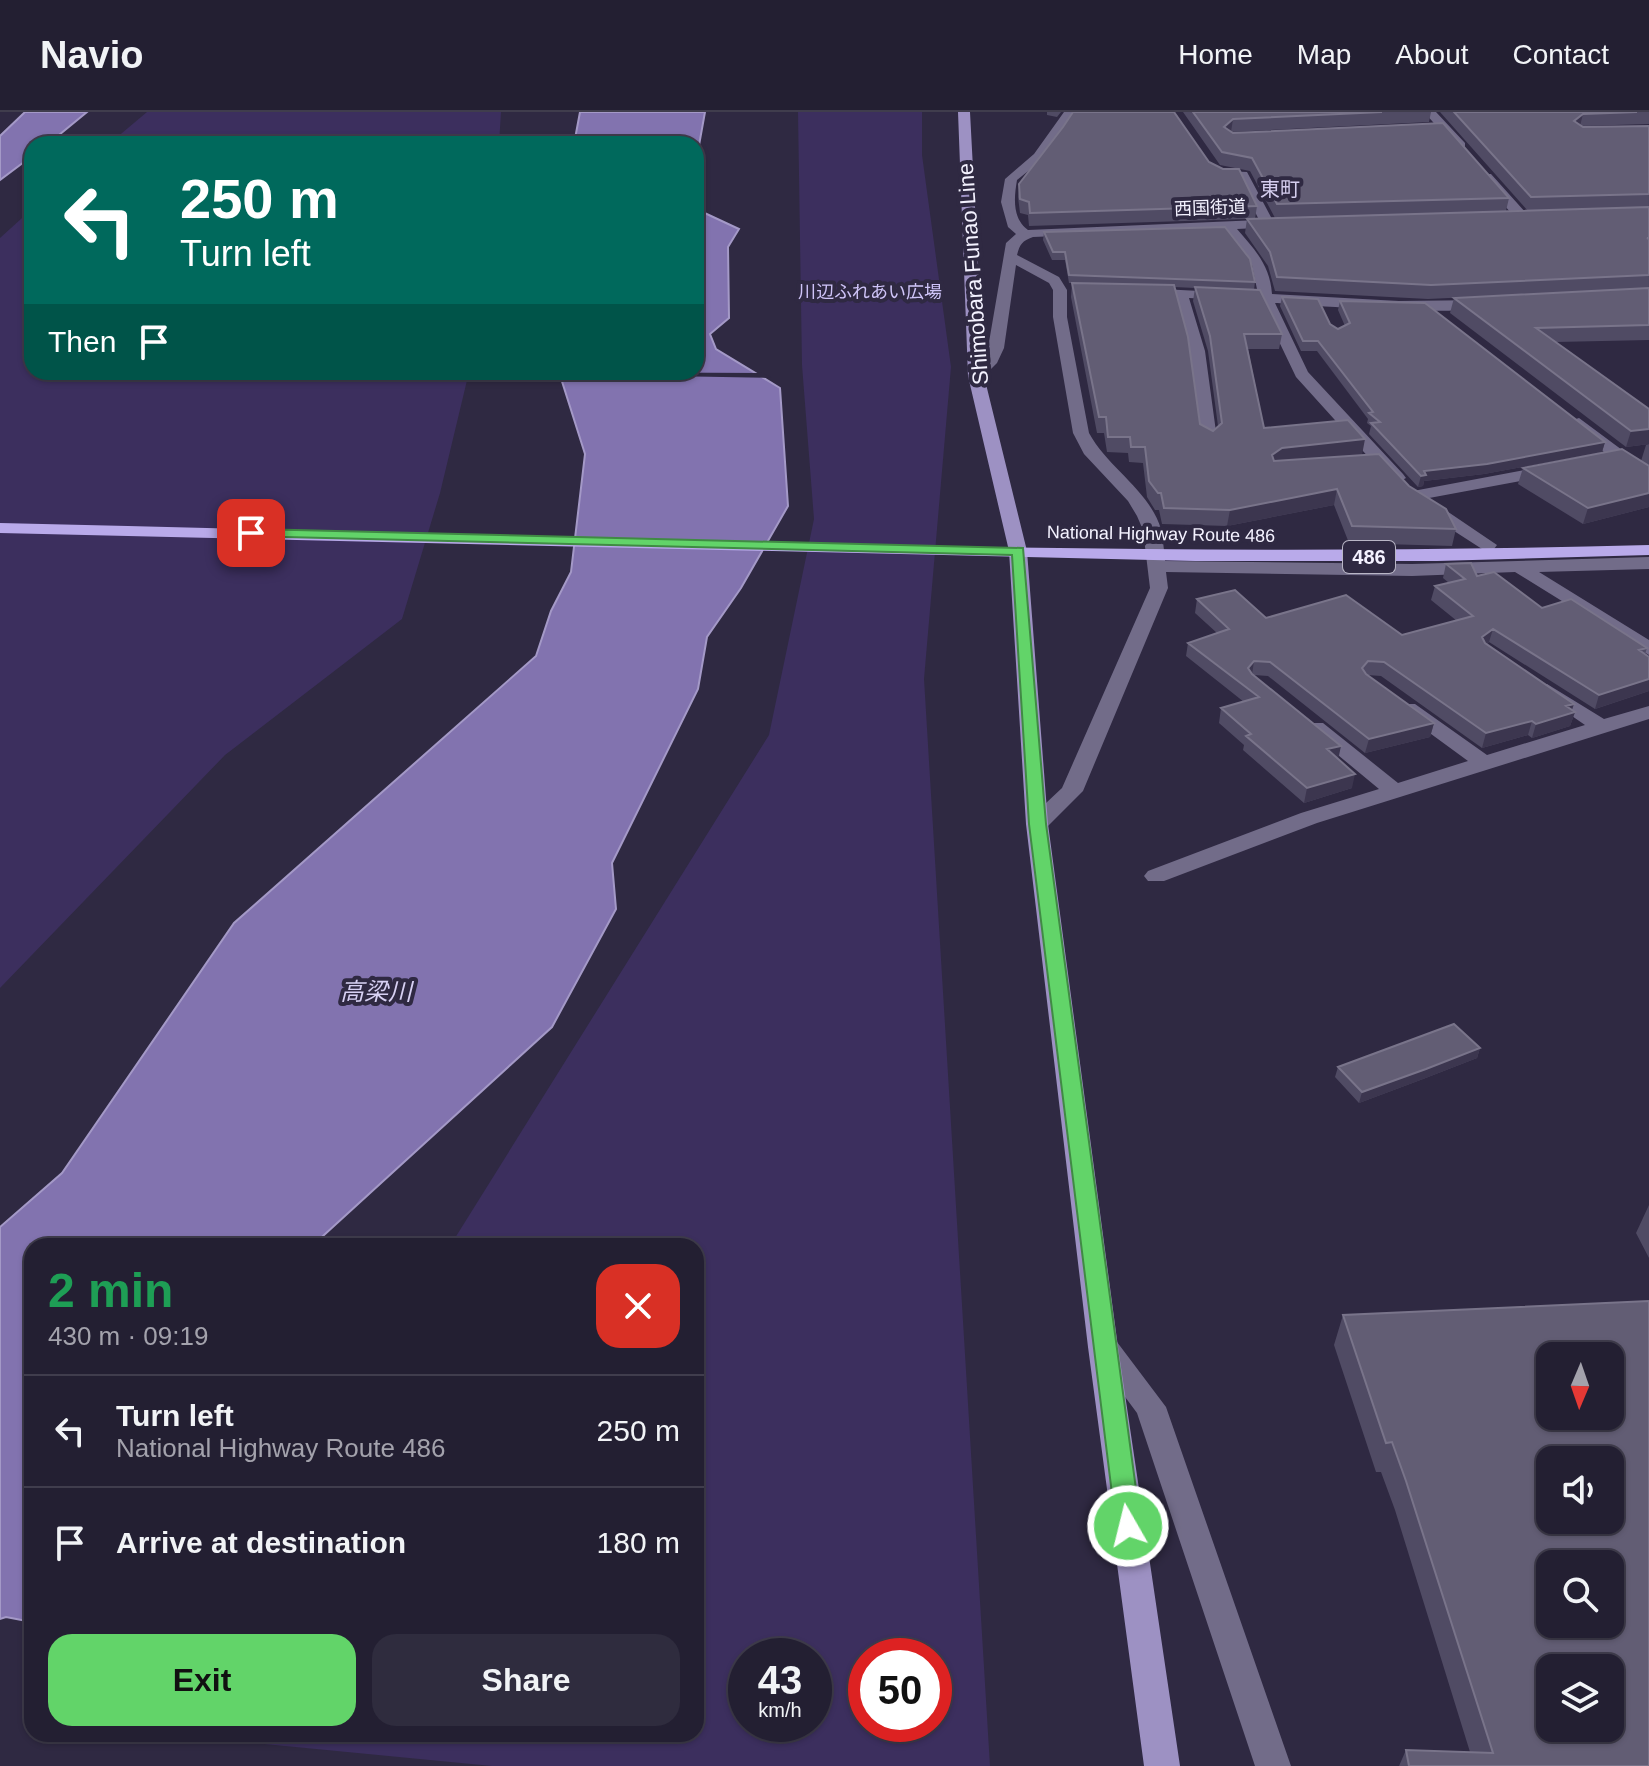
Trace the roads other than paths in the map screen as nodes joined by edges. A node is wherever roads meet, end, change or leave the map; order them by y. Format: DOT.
graph roads {
  1 [pos="964,112"];
  2 [pos="1070,112"];
  3 [pos="1430,112"];
  4 [pos="1431,129"];
  5 [pos="1446,129"];
  6 [pos="1205,161"];
  7 [pos="1537,216"];
  8 [pos="1297,223"];
  9 [pos="1268,224"];
  10 [pos="1228,226"];
  11 [pos="1026,235"];
  12 [pos="1010,257"];
  13 [pos="1120,292"];
  14 [pos="1180,293"];
  15 [pos="1265,297"];
  16 [pos="1323,302"];
  17 [pos="1494,304"];
  18 [pos="1428,306"];
  19 [pos="1333,322"];
  20 [pos="1452,325"];
  21 [pos="976,376"];
  22 [pos="1561,409"];
  23 [pos="1209,439"];
  24 [pos="1649,451"];
  25 [pos="1622,456"];
  26 [pos="1382,461"];
  27 [pos="1592,462"];
  28 [pos="1353,464"];
  29 [pos="1562,468"];
  30 [pos="1649,477"];
  31 [pos="1413,496"];
  32 [pos="0,528"];
  33 [pos="1488,545"];
  34 [pos="1649,550"];
  35 [pos="1018,551"];
  36 [pos="1649,563"];
  37 [pos="1157,566"];
  38 [pos="1517,566"];
  39 [pos="1649,649"];
  40 [pos="1528,676"];
  41 [pos="1397,700"];
  42 [pos="1296,712"];
  43 [pos="1649,712"];
  44 [pos="1601,727"];
  45 [pos="1484,763"];
  46 [pos="1394,791"];
  47 [pos="1037,824"];
  48 [pos="1156,876"];
  49 [pos="1103,1347"];
  50 [pos="1162,1766"];
  51 [pos="1273,1766"];
  1 -- 21 [label="main road, Shimobara Funao Line"];
  2 -- 11 [label="street"];
  3 -- 5 [label="street"];
  4 -- 5 [label="street"];
  5 -- 7 [label="street"];
  6 -- 9 [label="street"];
  8 -- 9 [label="street, 西国街道"];
  9 -- 10 [label="street, 西国街道"];
  10 -- 11 [label="street, 西国街道"];
  10 -- 15 [label="street"];
  11 -- 12 [label="street"];
  12 -- 21 [label="street"];
  12 -- 37 [label="street"];
  13 -- 14 [label="street"];
  14 -- 15 [label="street"];
  14 -- 23 [label="street"];
  15 -- 16 [label="street"];
  15 -- 26 [label="street"];
  16 -- 18 [label="street"];
  16 -- 19 [label="street"];
  17 -- 18 [label="street"];
  18 -- 20 [label="street"];
  21 -- 35 [label="main road, Shimobara Funao Line"];
  22 -- 25 [label="street"];
  24 -- 25 [label="street"];
  25 -- 27 [label="street"];
  25 -- 30 [label="street"];
  26 -- 28 [label="street"];
  26 -- 31 [label="street"];
  29 -- 31 [label="street"];
  31 -- 33 [label="street"];
  32 -- 35 [label="highway, National Highway Route 486 / 486"];
  34 -- 35 [label="highway, National Highway Route 486 / 486"];
  35 -- 47 [label="main road, Shimobara Funao Line"];
  36 -- 38 [label="street"];
  37 -- 38 [label="street"];
  37 -- 47 [label="street"];
  38 -- 39 [label="street"];
  40 -- 44 [label="street"];
  41 -- 45 [label="street"];
  42 -- 46 [label="street"];
  43 -- 44 [label="street"];
  44 -- 45 [label="street"];
  45 -- 46 [label="street"];
  46 -- 48 [label="street"];
  47 -- 49 [label="main road, Shimobara Funao Line"];
  49 -- 50 [label="main road, Shimobara Funao Line"];
  49 -- 51 [label="street"];
}
